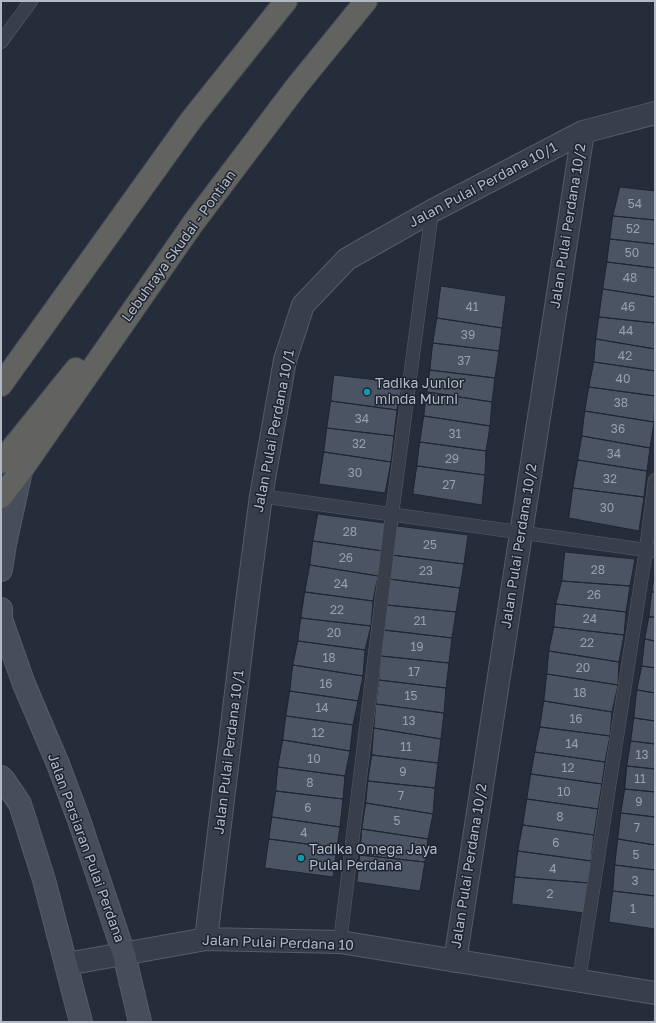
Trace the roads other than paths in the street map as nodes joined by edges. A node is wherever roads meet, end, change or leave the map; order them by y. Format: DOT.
graph roads {
  1 [pos="31,1"];
  2 [pos="286,1"];
  3 [pos="366,1"];
  4 [pos="1,42"];
  5 [pos="655,113"];
  6 [pos="583,132"];
  7 [pos="432,211"];
  8 [pos="194,222"];
  9 [pos="1,385"];
  10 [pos="1,462"];
  11 [pos="21,471"];
  12 [pos="655,480"];
  13 [pos="261,496"];
  14 [pos="1,497"];
  15 [pos="392,514"];
  16 [pos="521,533"];
  17 [pos="651,551"];
  18 [pos="1,570"];
  19 [pos="1,609"];
  20 [pos="1,777"];
  21 [pos="206,938"];
  22 [pos="340,942"];
  23 [pos="124,954"];
  24 [pos="455,960"];
  25 [pos="67,964"];
  26 [pos="579,980"];
  27 [pos="655,993"];
  28 [pos="81,1022"];
  29 [pos="140,1022"];
  1 -- 4 [label="lane"];
  2 -- 9 [label="highway"];
  3 -- 8 [label="highway, Lebuhraya Skudai - Pontian"];
  5 -- 6 [label="street, Jalan Pulai Perdana 10/1"];
  6 -- 7 [label="street, Jalan Pulai Perdana 10/1"];
  6 -- 16 [label="street, Jalan Pulai Perdana 10/2"];
  7 -- 13 [label="street, Jalan Pulai Perdana 10/1"];
  7 -- 15 [label="lane"];
  8 -- 10 [label="highway"];
  8 -- 11 [label="highway, Lebuhraya Skudai - Pontian"];
  11 -- 14 [label="highway, Lebuhraya Skudai - Pontian"];
  11 -- 18 [label="main road"];
  12 -- 17 [label="lane"];
  13 -- 15 [label="lane"];
  13 -- 21 [label="street, Jalan Pulai Perdana 10/1"];
  15 -- 16 [label="lane"];
  15 -- 22 [label="lane"];
  16 -- 17 [label="lane"];
  16 -- 24 [label="street, Jalan Pulai Perdana 10/2"];
  17 -- 26 [label="lane"];
  19 -- 23 [label="main road, Jalan Persiaran Pulai Perdana"];
  20 -- 25 [label="main road"];
  21 -- 22 [label="street, Jalan Pulai Perdana 10"];
  21 -- 23 [label="street, Jalan Pulai Perdana 10"];
  22 -- 24 [label="street, Jalan Pulai Perdana 10"];
  23 -- 25 [label="street, Jalan Pulai Perdana 10"];
  23 -- 29 [label="main road, Jalan Persiaran Pulai Perdana"];
  24 -- 26 [label="street, Jalan Pulai Perdana 10"];
  25 -- 28 [label="main road"];
  26 -- 27 [label="street, Jalan Pulai Perdana 10"];
}
